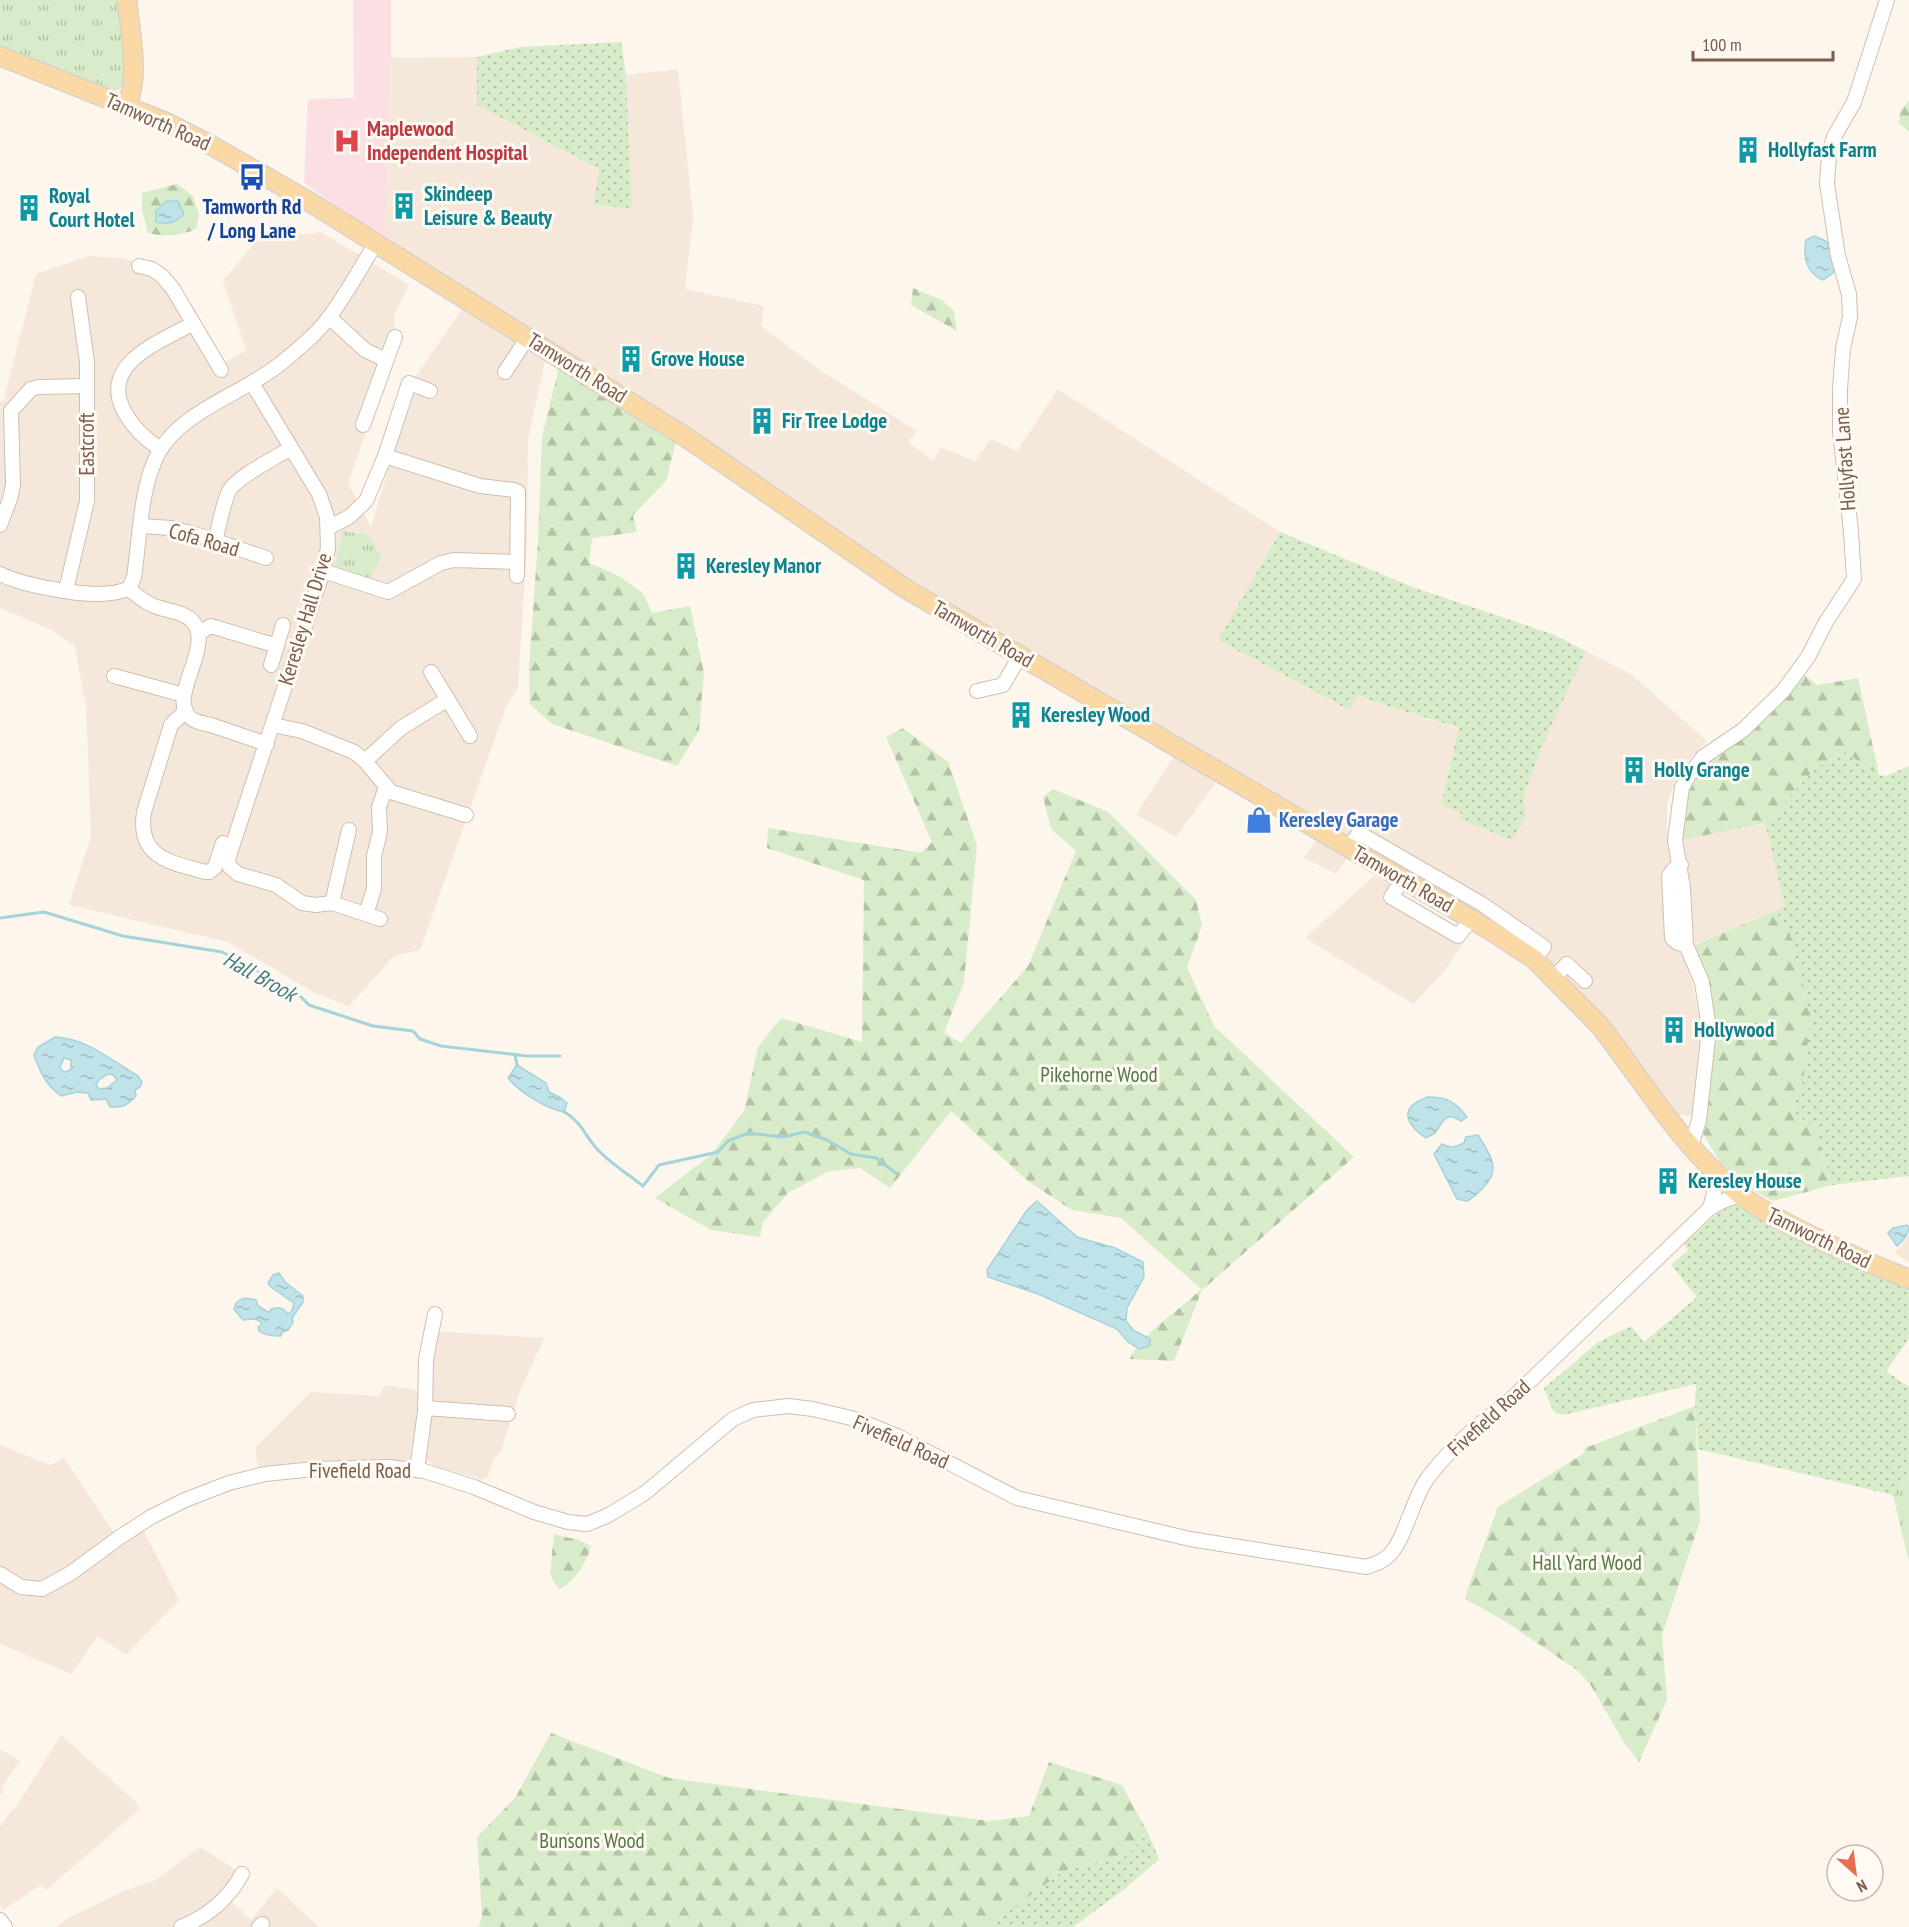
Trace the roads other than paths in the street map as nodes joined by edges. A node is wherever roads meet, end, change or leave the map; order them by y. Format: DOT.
graph roads {
  1 [pos="127,0"];
  2 [pos="1887,0"];
  3 [pos="0,56"];
  4 [pos="127,106"];
  5 [pos="376,243"];
  6 [pos="139,266"];
  7 [pos="78,297"];
  8 [pos="329,317"];
  9 [pos="192,324"];
  10 [pos="395,337"];
  11 [pos="528,337"];
  12 [pos="386,360"];
  13 [pos="221,370"];
  14 [pos="505,372"];
  15 [pos="252,383"];
  16 [pos="87,386"];
  17 [pos="430,391"];
  18 [pos="363,426"];
  19 [pos="5,430"];
  20 [pos="291,448"];
  21 [pos="160,449"];
  22 [pos="385,456"];
  23 [pos="0,525"];
  24 [pos="141,526"];
  25 [pos="328,528"];
  26 [pos="215,541"];
  27 [pos="266,558"];
  28 [pos="323,571"];
  29 [pos="0,574"];
  30 [pos="129,589"];
  31 [pos="66,590"];
  32 [pos="284,625"];
  33 [pos="199,633"];
  34 [pos="277,646"];
  35 [pos="1020,656"];
  36 [pos="271,665"];
  37 [pos="431,672"];
  38 [pos="114,676"];
  39 [pos="977,692"];
  40 [pos="184,694"];
  41 [pos="448,699"];
  42 [pos="186,710"];
  43 [pos="273,725"];
  44 [pos="470,736"];
  45 [pos="267,744"];
  46 [pos="365,761"];
  47 [pos="386,787"];
  48 [pos="466,815"];
  49 [pos="349,830"];
  50 [pos="223,843"];
  51 [pos="1349,847"];
  52 [pos="332,903"];
  53 [pos="1534,959"];
  54 [pos="1554,978"];
  55 [pos="1585,981"];
  56 [pos="1699,1120"];
  57 [pos="1671,1121"];
  58 [pos="1691,1147"];
  59 [pos="1712,1170"];
  60 [pos="1740,1195"];
  61 [pos="1710,1208"];
  62 [pos="1909,1279"];
  63 [pos="435,1314"];
  64 [pos="425,1408"];
  65 [pos="508,1414"];
  66 [pos="417,1470"];
  67 [pos="0,1574"];
  68 [pos="242,1874"];
  69 [pos="0,1920"];
  70 [pos="4,1927"];
  71 [pos="181,1927"];
  1 -- 4 [label="main road"];
  2 -- 56 [label="street, Hollyfast Lane"];
  3 -- 4 [label="main road, Tamworth Road"];
  4 -- 5 [label="main road, Tamworth Road"];
  5 -- 8 [label="street"];
  5 -- 11 [label="main road, Tamworth Road"];
  6 -- 9 [label="street"];
  7 -- 16 [label="street, Eastcroft"];
  8 -- 12 [label="street"];
  8 -- 15 [label="street"];
  9 -- 13 [label="street"];
  9 -- 21 [label="street"];
  10 -- 12 [label="street"];
  11 -- 14 [label="street"];
  11 -- 35 [label="main road, Tamworth Road"];
  12 -- 18 [label="street"];
  15 -- 20 [label="street, Keresley Hall Drive"];
  15 -- 21 [label="street"];
  16 -- 19 [label="street"];
  16 -- 31 [label="street, Eastcroft"];
  17 -- 22 [label="street"];
  19 -- 23 [label="street"];
  20 -- 25 [label="street, Keresley Hall Drive"];
  20 -- 26 [label="street"];
  21 -- 24 [label="street"];
  22 -- 25 [label="street"];
  22 -- 28 [label="street"];
  24 -- 26 [label="street, Cofa Road"];
  24 -- 30 [label="street"];
  25 -- 28 [label="street, Keresley Hall Drive"];
  26 -- 27 [label="street, Cofa Road"];
  28 -- 43 [label="street, Keresley Hall Drive"];
  29 -- 31 [label="street"];
  30 -- 31 [label="street"];
  30 -- 33 [label="street"];
  32 -- 34 [label="street"];
  33 -- 34 [label="street"];
  33 -- 40 [label="street"];
  34 -- 36 [label="street"];
  35 -- 39 [label="street"];
  35 -- 51 [label="main road, Tamworth Road"];
  37 -- 41 [label="street"];
  38 -- 40 [label="street"];
  40 -- 42 [label="street"];
  41 -- 44 [label="street"];
  41 -- 46 [label="street"];
  42 -- 45 [label="street"];
  42 -- 50 [label="street"];
  43 -- 45 [label="street, Keresley Hall Drive"];
  43 -- 46 [label="street"];
  45 -- 52 [label="street, Keresley Hall Drive"];
  46 -- 47 [label="street"];
  47 -- 48 [label="street"];
  47 -- 52 [label="street"];
  49 -- 52 [label="street"];
  51 -- 53 [label="main road, Tamworth Road"];
  51 -- 53 [label="street"];
  53 -- 54 [label="main road, Tamworth Road"];
  54 -- 55 [label="street"];
  54 -- 57 [label="main road, Tamworth Road"];
  56 -- 57 [label="street"];
  56 -- 58 [label="street, Hollyfast Lane"];
  57 -- 58 [label="main road, Tamworth Road"];
  58 -- 59 [label="main road, Tamworth Road"];
  59 -- 60 [label="main road, Tamworth Road"];
  59 -- 61 [label="street"];
  60 -- 61 [label="street, Fivefield Road"];
  60 -- 62 [label="main road, Tamworth Road"];
  61 -- 66 [label="street, Fivefield Road"];
  63 -- 64 [label="street"];
  64 -- 65 [label="street"];
  64 -- 66 [label="street"];
  66 -- 67 [label="street, Fivefield Road"];
  68 -- 71 [label="street"];
  69 -- 70 [label="street"];
}
